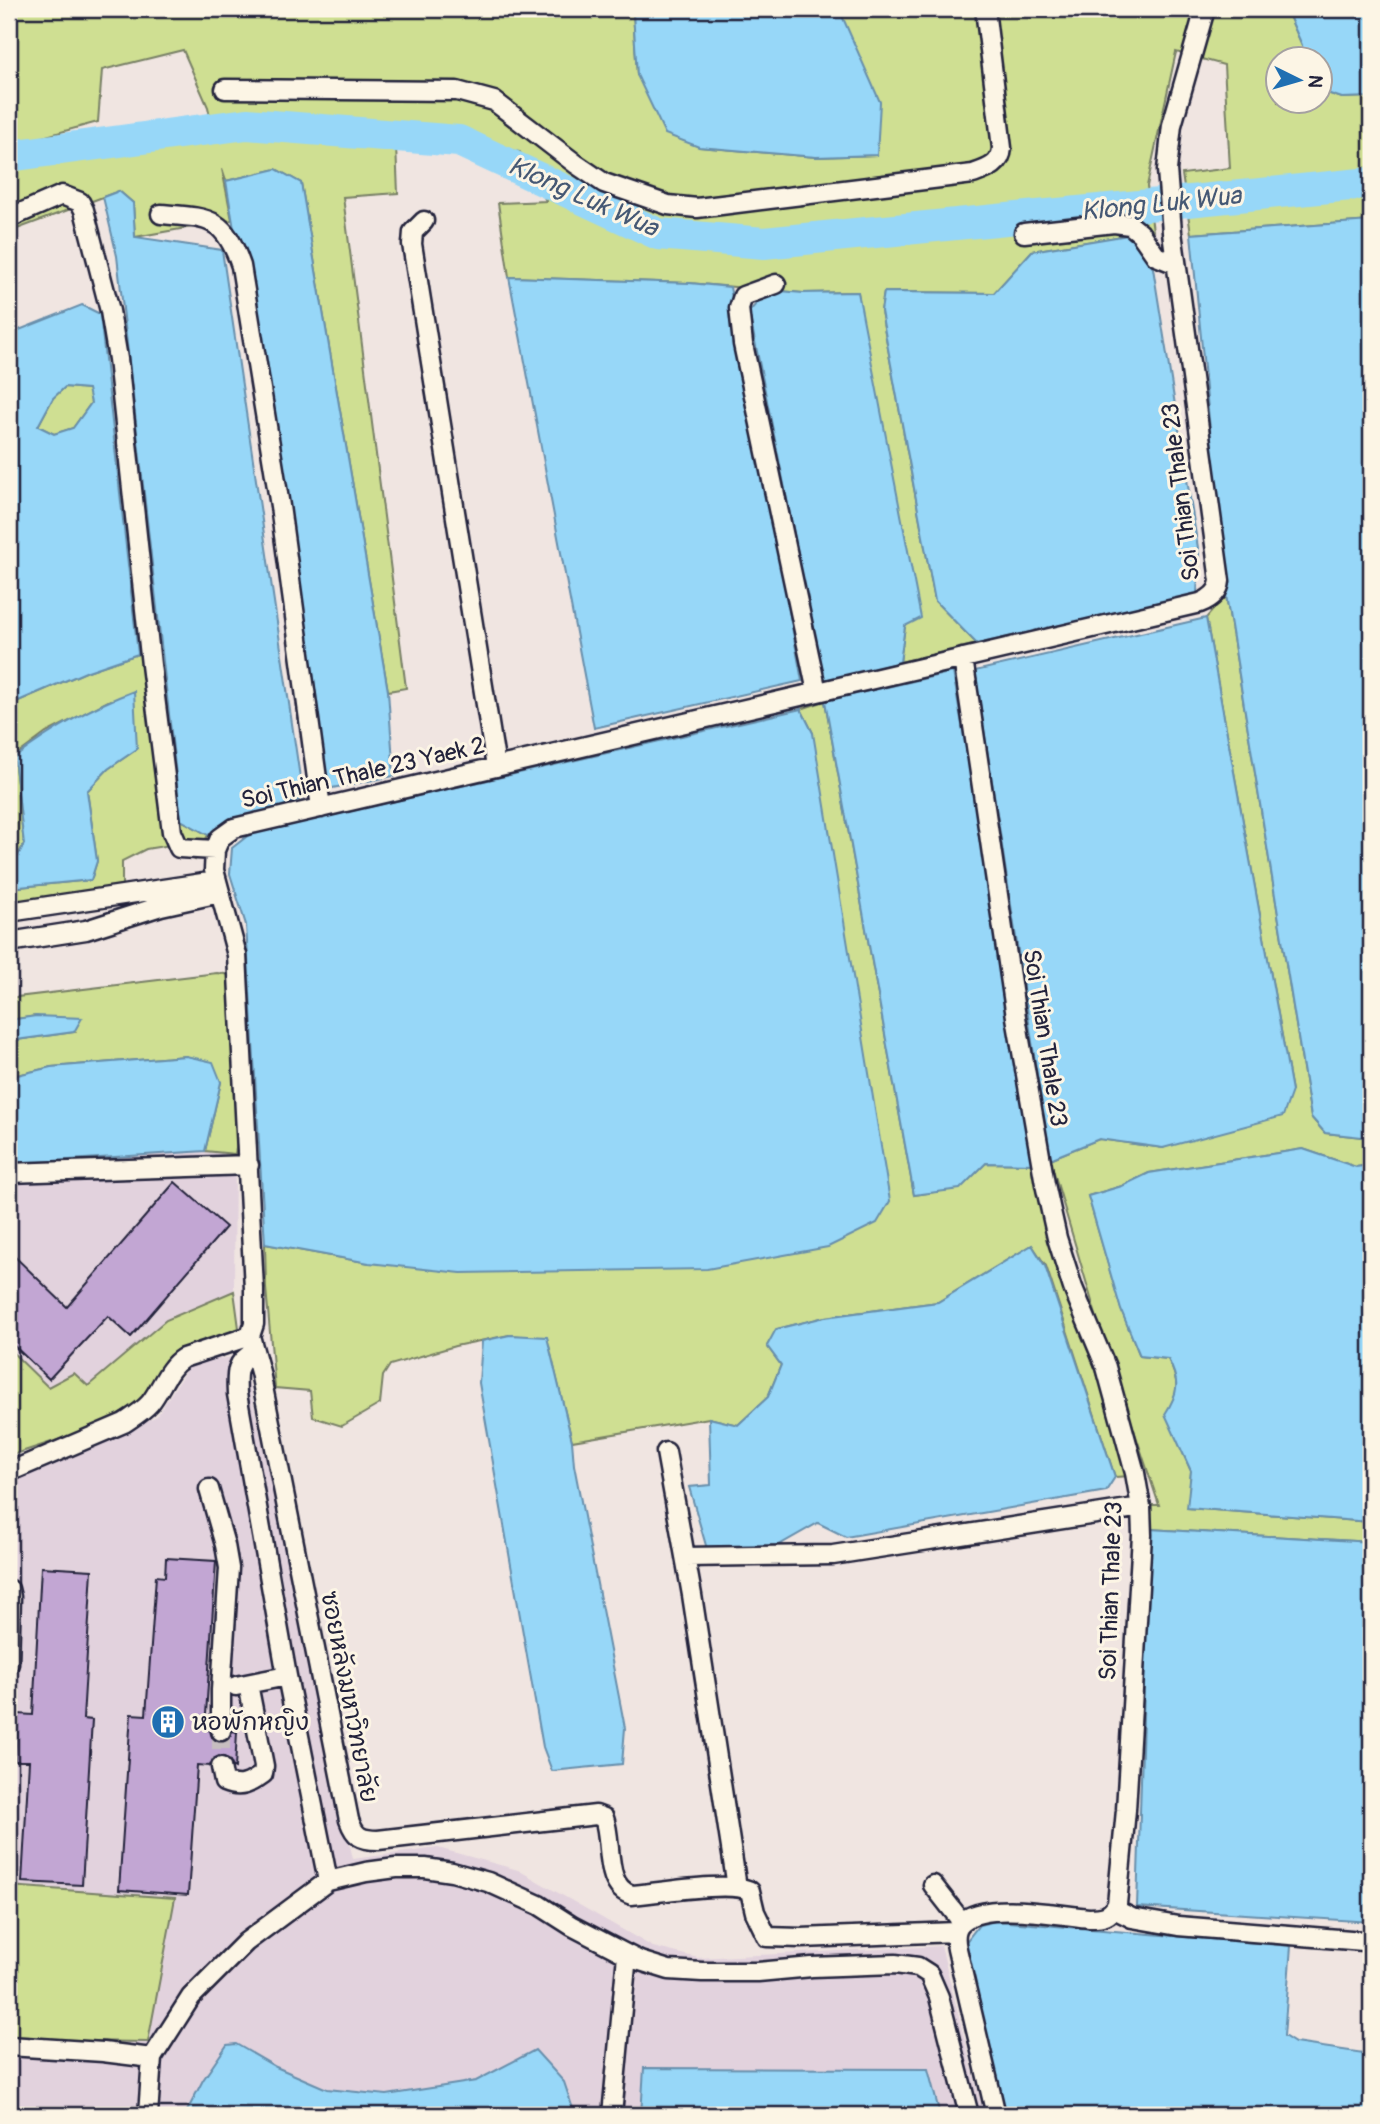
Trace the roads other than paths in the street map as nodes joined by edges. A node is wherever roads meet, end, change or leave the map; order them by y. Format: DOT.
graph roads {
  1 [pos="985,9"];
  2 [pos="1205,9"];
  3 [pos="225,89"];
  4 [pos="161,214"];
  5 [pos="9,218"];
  6 [pos="424,221"];
  7 [pos="1024,233"];
  8 [pos="1177,264"];
  9 [pos="776,284"];
  10 [pos="963,657"];
  11 [pos="817,692"];
  12 [pos="496,767"];
  13 [pos="321,808"];
  14 [pos="215,850"];
  15 [pos="218,887"];
  16 [pos="9,912"];
  17 [pos="9,942"];
  18 [pos="248,1165"];
  19 [pos="9,1173"];
  20 [pos="253,1337"];
  21 [pos="666,1452"];
  22 [pos="9,1471"];
  23 [pos="209,1489"];
  24 [pos="1141,1507"];
  25 [pos="685,1557"];
  26 [pos="9,1589"];
  27 [pos="9,1663"];
  28 [pos="287,1675"];
  29 [pos="248,1684"];
  30 [pos="221,1690"];
  31 [pos="221,1731"];
  32 [pos="221,1767"];
  33 [pos="328,1881"];
  34 [pos="933,1885"];
  35 [pos="737,1887"];
  36 [pos="1114,1909"];
  37 [pos="959,1927"];
  38 [pos="1363,1941"];
  39 [pos="627,1955"];
  40 [pos="9,2046"];
  41 [pos="152,2058"];
  42 [pos="148,2115"];
  43 [pos="612,2115"];
  44 [pos="970,2115"];
  45 [pos="996,2115"];
  1 -- 3 [label="street"];
  2 -- 8 [label="street, Soi Thian Thale 23"];
  4 -- 13 [label="street"];
  5 -- 14 [label="street"];
  6 -- 12 [label="street"];
  7 -- 8 [label="street"];
  8 -- 10 [label="street, Soi Thian Thale 23"];
  9 -- 11 [label="street"];
  10 -- 11 [label="street, Soi Thian Thale 23 Yaek 2"];
  10 -- 24 [label="street, Soi Thian Thale 23"];
  11 -- 12 [label="street, Soi Thian Thale 23 Yaek 2"];
  12 -- 13 [label="street, Soi Thian Thale 23 Yaek 2"];
  13 -- 14 [label="street, Soi Thian Thale 23 Yaek 2"];
  14 -- 15 [label="street"];
  15 -- 16 [label="street"];
  15 -- 17 [label="street"];
  15 -- 18 [label="street"];
  18 -- 19 [label="street"];
  18 -- 20 [label="street"];
  20 -- 22 [label="street"];
  20 -- 28 [label="street"];
  20 -- 35 [label="street, ซอยหลังมหาวิทยาลัย"];
  21 -- 25 [label="street"];
  23 -- 30 [label="street"];
  24 -- 25 [label="street"];
  24 -- 36 [label="street, Soi Thian Thale 23"];
  25 -- 35 [label="street"];
  26 -- 27 [label="street"];
  28 -- 29 [label="street"];
  28 -- 33 [label="street"];
  29 -- 30 [label="street"];
  29 -- 32 [label="street"];
  30 -- 31 [label="street"];
  33 -- 39 [label="street"];
  33 -- 41 [label="street"];
  34 -- 37 [label="street"];
  35 -- 37 [label="street"];
  36 -- 37 [label="street"];
  36 -- 38 [label="street"];
  37 -- 45 [label="street"];
  39 -- 43 [label="street"];
  39 -- 44 [label="street"];
  40 -- 41 [label="street"];
  41 -- 42 [label="street"];
}
